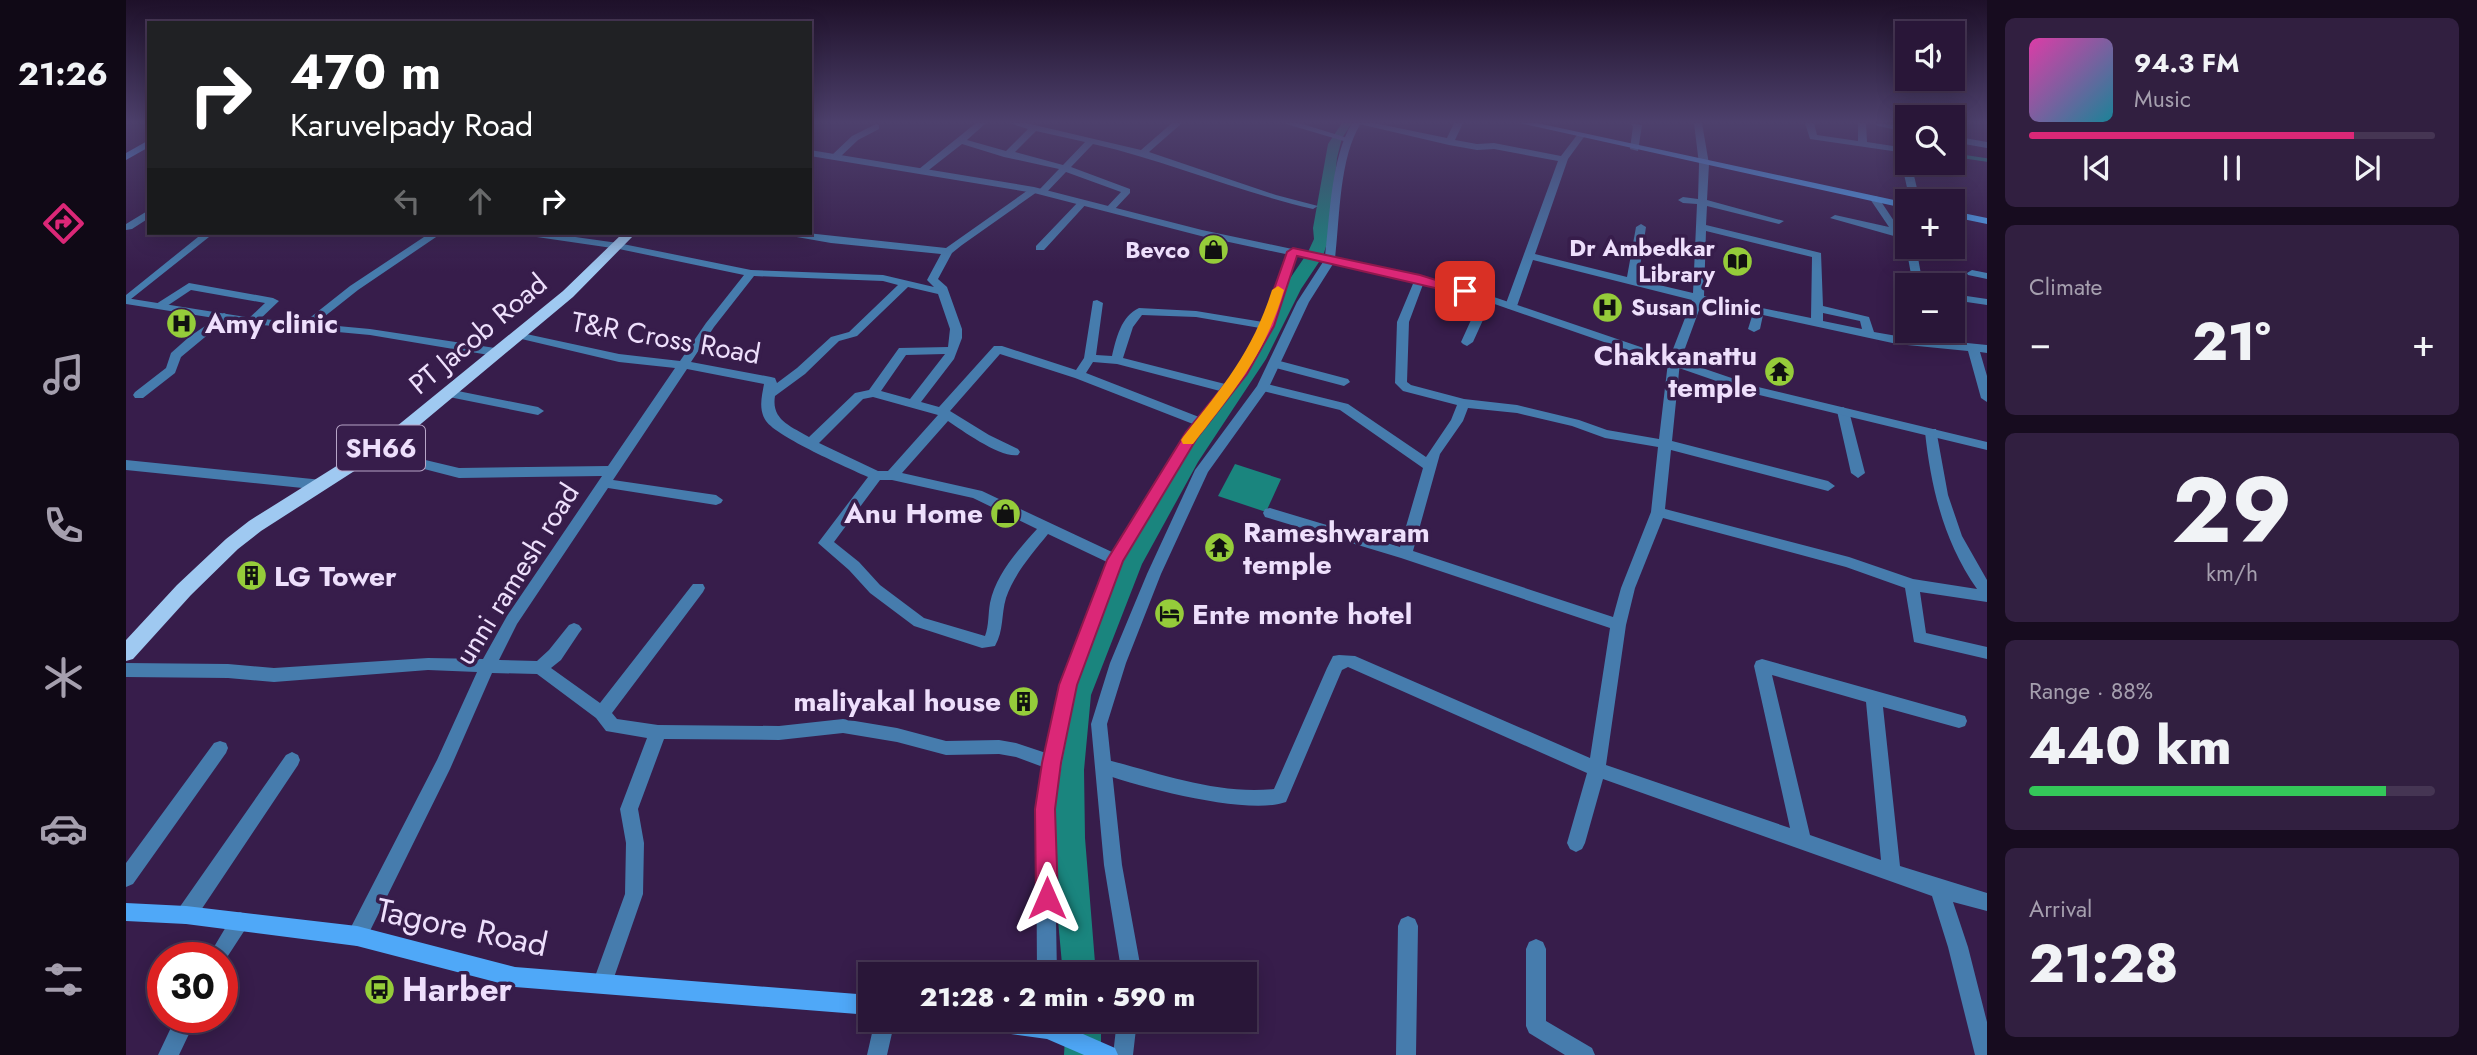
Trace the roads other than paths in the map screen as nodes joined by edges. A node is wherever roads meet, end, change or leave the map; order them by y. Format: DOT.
graph roads {
  1 [pos="929,172"];
  2 [pos="1058,172"];
  3 [pos="1073,172"];
  4 [pos="1200,172"];
  5 [pos="1342,172"];
  6 [pos="1558,172"];
  7 [pos="1704,172"];
  8 [pos="1744,172"];
  9 [pos="1038,191"];
  10 [pos="1875,199"];
  11 [pos="1683,200"];
  12 [pos="1083,202"];
  13 [pos="1702,202"];
  14 [pos="1895,203"];
  15 [pos="1313,206"];
  16 [pos="1110,209"];
  17 [pos="147,214"];
  18 [pos="1965,216"];
  19 [pos="1835,218"];
  20 [pos="1779,221"];
  21 [pos="1987,221"];
  22 [pos="1641,226"];
  23 [pos="127,227"];
  24 [pos="147,227"];
  25 [pos="1702,227"];
  26 [pos="1895,229"];
  27 [pos="1895,232"];
  28 [pos="206,235"];
  29 [pos="434,235"];
  30 [pos="542,235"];
  31 [pos="628,235"];
  32 [pos="808,235"];
  33 [pos="617,247"];
  34 [pos="1040,248"];
  35 [pos="948,251"];
  36 [pos="1295,252"];
  37 [pos="1529,256"];
  38 [pos="1328,260"];
  39 [pos="751,273"];
  40 [pos="1972,273"];
  41 [pos="1987,276"];
  42 [pos="1420,279"];
  43 [pos="1632,281"];
  44 [pos="906,283"];
  45 [pos="943,292"];
  46 [pos="1487,298"];
  47 [pos="1698,298"];
  48 [pos="1965,299"];
  49 [pos="126,300"];
  50 [pos="1987,302"];
  51 [pos="1097,303"];
  52 [pos="160,306"];
  53 [pos="1511,306"];
  54 [pos="1816,308"];
  55 [pos="1759,311"];
  56 [pos="224,316"];
  57 [pos="252,321"];
  58 [pos="1817,323"];
  59 [pos="306,326"];
  60 [pos="1267,326"];
  61 [pos="1754,329"];
  62 [pos="1869,334"];
  63 [pos="517,335"];
  64 [pos="1895,337"];
  65 [pos="1467,342"];
  66 [pos="1936,343"];
  67 [pos="1973,347"];
  68 [pos="1987,349"];
  69 [pos="953,350"];
  70 [pos="495,352"];
  71 [pos="1090,358"];
  72 [pos="1117,360"];
  73 [pos="1674,362"];
  74 [pos="1276,363"];
  75 [pos="686,365"];
  76 [pos="1079,375"];
  77 [pos="1344,382"];
  78 [pos="1263,387"];
  79 [pos="1229,389"];
  80 [pos="448,393"];
  81 [pos="873,393"];
  82 [pos="769,394"];
  83 [pos="139,395"];
  84 [pos="1987,398"];
  85 [pos="1464,403"];
  86 [pos="912,405"];
  87 [pos="538,411"];
  88 [pos="1843,411"];
  89 [pos="944,414"];
  90 [pos="1202,423"];
  91 [pos="1931,432"];
  92 [pos="810,444"];
  93 [pos="1666,444"];
  94 [pos="1987,446"];
  95 [pos="375,452"];
  96 [pos="1013,452"];
  97 [pos="126,465"];
  98 [pos="1430,467"];
  99 [pos="1858,473"];
  100 [pos="884,475"];
  101 [pos="608,477"];
  102 [pos="323,485"];
  103 [pos="1828,486"];
  104 [pos="716,500"];
  105 [pos="1658,512"];
  106 [pos="1270,513"];
  107 [pos="1046,527"];
  108 [pos="1405,554"];
  109 [pos="1115,560"];
  110 [pos="1912,584"];
  111 [pos="698,588"];
  112 [pos="1987,594"];
  113 [pos="1618,625"];
  114 [pos="574,629"];
  115 [pos="126,653"];
  116 [pos="1987,653"];
  117 [pos="487,667"];
  118 [pos="540,668"];
  119 [pos="126,670"];
  120 [pos="1874,697"];
  121 [pos="602,713"];
  122 [pos="1959,721"];
  123 [pos="659,732"];
  124 [pos="220,748"];
  125 [pos="292,760"];
  126 [pos="1052,763"];
  127 [pos="1104,767"];
  128 [pos="1597,769"];
  129 [pos="1802,841"];
  130 [pos="1576,843"];
  131 [pos="1891,872"];
  132 [pos="126,878"];
  133 [pos="1939,889"];
  134 [pos="1987,902"];
  135 [pos="126,912"];
  136 [pos="186,915"];
  137 [pos="240,922"];
  138 [pos="1408,926"];
  139 [pos="357,936"];
  140 [pos="227,942"];
  141 [pos="1536,949"];
  142 [pos="1047,962"];
  143 [pos="1132,962"];
  144 [pos="603,982"];
  145 [pos="858,1004"];
  146 [pos="883,1032"];
  147 [pos="1060,1032"];
  148 [pos="1121,1032"];
  149 [pos="179,1033"];
  150 [pos="1985,1047"];
  151 [pos="1111,1054"];
  152 [pos="168,1055"];
  153 [pos="877,1055"];
  154 [pos="1406,1055"];
  155 [pos="1585,1055"];
  1 -- 9 [label="street"];
  2 -- 9 [label="street"];
  3 -- 16 [label="street"];
  4 -- 15 [label="street"];
  5 -- 38 [label="street"];
  6 -- 37 [label="street"];
  7 -- 13 [label="street"];
  8 -- 10 [label="main road"];
  9 -- 12 [label="street"];
  9 -- 35 [label="street"];
  10 -- 14 [label="main road"];
  10 -- 26 [label="street"];
  11 -- 13 [label="street"];
  12 -- 16 [label="street"];
  12 -- 34 [label="street"];
  13 -- 20 [label="street"];
  13 -- 25 [label="street"];
  16 -- 36 [label="street"];
  17 -- 23 [label="street"];
  18 -- 21 [label="main road"];
  19 -- 27 [label="street"];
  22 -- 43 [label="street"];
  23 -- 24 [label="street"];
  25 -- 47 [label="street"];
  25 -- 54 [label="street"];
  28 -- 49 [label="street"];
  29 -- 59 [label="street"];
  30 -- 33 [label="street"];
  31 -- 33 [label="main road, PT Jacob Road / SH66"];
  32 -- 35 [label="street"];
  33 -- 39 [label="street"];
  33 -- 63 [label="main road, PT Jacob Road / SH66"];
  35 -- 45 [label="street"];
  36 -- 38 [label="street"];
  36 -- 60 [label="street"];
  37 -- 43 [label="street"];
  37 -- 53 [label="street"];
  38 -- 42 [label="street"];
  38 -- 74 [label="street"];
  39 -- 44 [label="street"];
  39 -- 75 [label="street, unni ramesh road"];
  40 -- 41 [label="street"];
  42 -- 46 [label="street"];
  42 -- 85 [label="street"];
  43 -- 47 [label="street"];
  44 -- 45 [label="street"];
  44 -- 82 [label="street"];
  45 -- 69 [label="street"];
  46 -- 53 [label="street"];
  46 -- 65 [label="street"];
  47 -- 55 [label="street"];
  47 -- 73 [label="street"];
  48 -- 50 [label="street"];
  49 -- 52 [label="street"];
  51 -- 71 [label="street"];
  52 -- 56 [label="street"];
  52 -- 57 [label="street"];
  53 -- 73 [label="street"];
  54 -- 58 [label="street"];
  54 -- 62 [label="street"];
  55 -- 58 [label="street"];
  55 -- 61 [label="street"];
  56 -- 57 [label="street"];
  56 -- 83 [label="street"];
  57 -- 59 [label="street"];
  58 -- 62 [label="street"];
  59 -- 70 [label="street"];
  60 -- 72 [label="street"];
  60 -- 79 [label="street"];
  62 -- 64 [label="street"];
  63 -- 70 [label="main road, PT Jacob Road / SH66"];
  63 -- 75 [label="street, T&R Cross Road"];
  66 -- 67 [label="street"];
  67 -- 68 [label="street"];
  67 -- 84 [label="street"];
  69 -- 81 [label="street"];
  69 -- 86 [label="street"];
  70 -- 80 [label="main road, PT Jacob Road / SH66"];
  71 -- 72 [label="street"];
  71 -- 76 [label="street"];
  72 -- 79 [label="street"];
  73 -- 88 [label="street"];
  73 -- 93 [label="street"];
  74 -- 77 [label="street"];
  74 -- 78 [label="street"];
  75 -- 82 [label="street, T&R Cross Road"];
  75 -- 101 [label="street, unni ramesh road"];
  76 -- 89 [label="street"];
  76 -- 90 [label="street"];
  78 -- 98 [label="street"];
  78 -- 127 [label="street"];
  79 -- 90 [label="street"];
  80 -- 87 [label="street"];
  80 -- 95 [label="main road, PT Jacob Road / SH66"];
  81 -- 86 [label="street"];
  81 -- 92 [label="street"];
  82 -- 92 [label="street, T&R Cross Road"];
  85 -- 93 [label="street"];
  85 -- 98 [label="street"];
  86 -- 89 [label="street"];
  88 -- 91 [label="street"];
  88 -- 99 [label="street"];
  89 -- 96 [label="street"];
  89 -- 100 [label="street"];
  90 -- 109 [label="street"];
  91 -- 94 [label="street"];
  91 -- 112 [label="street"];
  92 -- 100 [label="street, T&R Cross Road"];
  93 -- 103 [label="street"];
  93 -- 105 [label="street"];
  95 -- 101 [label="street"];
  95 -- 102 [label="main road, PT Jacob Road / SH66"];
  97 -- 102 [label="street"];
  98 -- 108 [label="street"];
  100 -- 107 [label="street, T&R Cross Road"];
  100 -- 107 [label="street"];
  101 -- 104 [label="street"];
  101 -- 117 [label="street, unni ramesh road"];
  102 -- 115 [label="main road, PT Jacob Road / SH66"];
  105 -- 110 [label="street"];
  105 -- 113 [label="street"];
  106 -- 108 [label="street"];
  107 -- 109 [label="street, T&R Cross Road"];
  108 -- 113 [label="street"];
  109 -- 126 [label="street"];
  110 -- 112 [label="street"];
  110 -- 116 [label="street"];
  111 -- 121 [label="street"];
  113 -- 128 [label="street"];
  114 -- 118 [label="street"];
  117 -- 118 [label="street"];
  117 -- 119 [label="street"];
  117 -- 139 [label="street, unni ramesh road"];
  118 -- 121 [label="street"];
  120 -- 122 [label="street"];
  120 -- 129 [label="street"];
  120 -- 131 [label="street"];
  121 -- 123 [label="street"];
  123 -- 126 [label="street"];
  123 -- 144 [label="street"];
  124 -- 132 [label="street"];
  125 -- 136 [label="street"];
  126 -- 142 [label="street"];
  127 -- 128 [label="street"];
  127 -- 143 [label="street"];
  128 -- 129 [label="street"];
  128 -- 130 [label="street"];
  129 -- 131 [label="street"];
  131 -- 133 [label="street"];
  133 -- 134 [label="street"];
  133 -- 150 [label="street"];
  135 -- 136 [label="main road, Tagore Road"];
  136 -- 137 [label="main road, Tagore Road"];
  137 -- 139 [label="main road, Tagore Road"];
  137 -- 140 [label="street"];
  138 -- 154 [label="street"];
  139 -- 144 [label="main road, Tagore Road"];
  141 -- 155 [label="street"];
  144 -- 145 [label="main road, Tagore Road"];
  146 -- 153 [label="street"];
  147 -- 151 [label="main road"];
  148 -- 151 [label="street"];
  149 -- 152 [label="street"];
}
